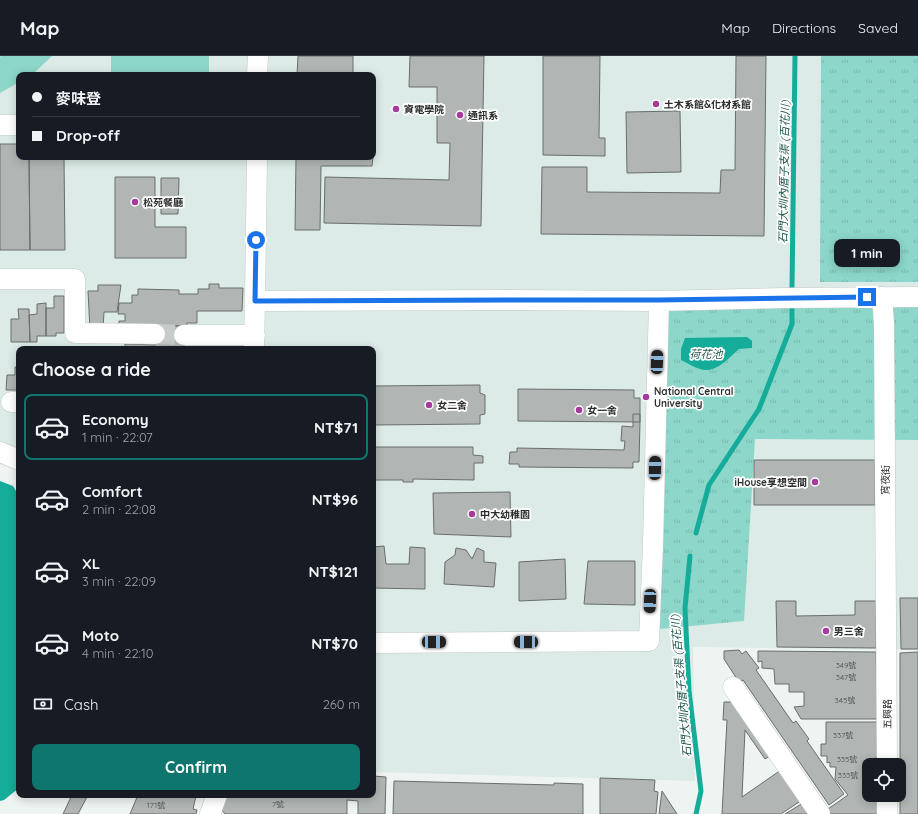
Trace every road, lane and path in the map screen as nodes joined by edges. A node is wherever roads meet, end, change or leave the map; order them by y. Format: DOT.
graph roads {
  1 [pos="258,56"];
  2 [pos="258,72"];
  3 [pos="0,125"];
  4 [pos="16,125"];
  5 [pos="257,160"];
  6 [pos="0,279"];
  7 [pos="882,297"];
  8 [pos="918,297"];
  9 [pos="659,300"];
  10 [pos="255,301"];
  11 [pos="155,334"];
  12 [pos="184,335"];
  13 [pos="255,342"];
  14 [pos="0,452"];
  15 [pos="16,459"];
  16 [pos="376,643"];
  17 [pos="887,662"];
  18 [pos="733,687"];
  19 [pos="887,758"];
  20 [pos="216,798"];
  21 [pos="887,802"];
  22 [pos="210,814"];
  23 [pos="820,814"];
  24 [pos="887,814"];
  1 -- 2 [label="street"];
  3 -- 4 [label="street"];
  5 -- 10 [label="street"];
  6 -- 11 [label="street"];
  7 -- 8 [label="street"];
  7 -- 9 [label="street"];
  7 -- 17 [label="street, 宵夜街"];
  9 -- 10 [label="street"];
  9 -- 16 [label="street"];
  10 -- 13 [label="street"];
  12 -- 13 [label="street"];
  14 -- 15 [label="street"];
  17 -- 19 [label="street, 五興路"];
  18 -- 23 [label="street"];
  20 -- 22 [label="street"];
  21 -- 24 [label="street"];
}
